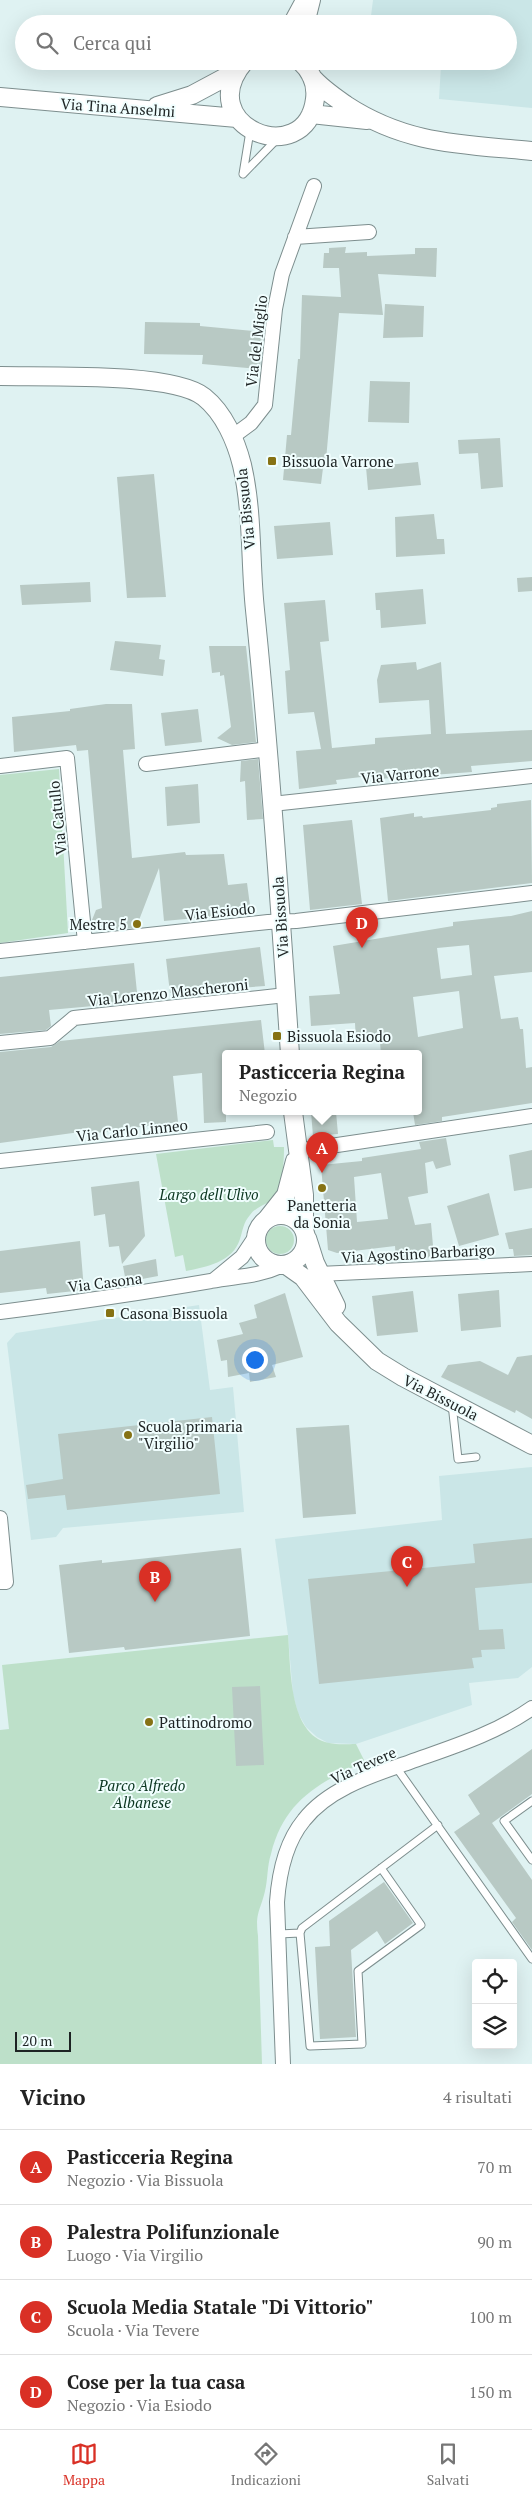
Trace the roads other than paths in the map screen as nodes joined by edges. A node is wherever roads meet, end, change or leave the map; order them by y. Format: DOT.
graph roads {
  1 [pos="303,0"];
  2 [pos="313,0"];
  3 [pos="295,15"];
  4 [pos="309,15"];
  5 [pos="235,70"];
  6 [pos="239,70"];
  7 [pos="307,70"];
  8 [pos="309,70"];
  9 [pos="0,97"];
  10 [pos="142,110"];
  11 [pos="311,114"];
  12 [pos="237,118"];
  13 [pos="370,120"];
  14 [pos="250,131"];
  15 [pos="280,136"];
  16 [pos="532,151"];
  17 [pos="314,186"];
  18 [pos="368,232"];
  19 [pos="295,237"];
  20 [pos="0,376"];
  21 [pos="232,437"];
  22 [pos="269,749"];
  23 [pos="146,764"];
  24 [pos="0,766"];
  25 [pos="532,776"];
  26 [pos="272,804"];
  27 [pos="532,893"];
  28 [pos="280,922"];
  29 [pos="85,942"];
  30 [pos="0,951"];
  31 [pos="286,995"];
  32 [pos="0,1043"];
  33 [pos="290,1050"];
  34 [pos="294,1115"];
  35 [pos="532,1116"];
  36 [pos="267,1132"];
  37 [pos="297,1151"];
  38 [pos="0,1161"];
  39 [pos="266,1219"];
  40 [pos="305,1233"];
  41 [pos="256,1236"];
  42 [pos="532,1264"];
  43 [pos="283,1265"];
  44 [pos="313,1277"];
  45 [pos="213,1280"];
  46 [pos="0,1312"];
  47 [pos="452,1401"];
  48 [pos="532,1445"];
  49 [pos="476,1457"];
  50 [pos="0,1518"];
  51 [pos="0,1582"];
  52 [pos="532,1708"];
  53 [pos="396,1767"];
  54 [pos="532,1801"];
  55 [pos="438,1825"];
  56 [pos="532,1860"];
  57 [pos="382,1868"];
  58 [pos="300,1933"];
  59 [pos="279,1934"];
  60 [pos="532,1959"];
  61 [pos="283,2064"];
  1 -- 3 [label="street"];
  2 -- 4 [label="street"];
  5 -- 10 [label="street"];
  6 -- 12 [label="street"];
  7 -- 11 [label="street"];
  8 -- 13 [label="street"];
  9 -- 10 [label="street, Via Tina Anselmi"];
  10 -- 12 [label="street, Via Tina Anselmi"];
  11 -- 13 [label="street"];
  11 -- 15 [label="street"];
  12 -- 14 [label="street"];
  13 -- 16 [label="street"];
  14 -- 15 [label="street"];
  14 -- 15 [label="lane"];
  17 -- 19 [label="street, Via del Miglio"];
  18 -- 19 [label="street"];
  19 -- 21 [label="street, Via del Miglio"];
  20 -- 21 [label="street, Via Bissuola"];
  21 -- 22 [label="street, Via Bissuola"];
  22 -- 23 [label="street"];
  22 -- 26 [label="street, Via Bissuola"];
  24 -- 29 [label="street, Via Catullo"];
  25 -- 26 [label="street, Via Varrone"];
  26 -- 28 [label="street, Via Bissuola"];
  27 -- 28 [label="street, Via Esiodo"];
  28 -- 29 [label="street, Via Esiodo"];
  28 -- 31 [label="street, Via Bissuola"];
  29 -- 30 [label="street, Via Esiodo"];
  31 -- 32 [label="street, Via Lorenzo Mascheroni"];
  31 -- 33 [label="street, Via Bissuola"];
  34 -- 37 [label="street, Via Bissuola"];
  35 -- 37 [label="street"];
  36 -- 38 [label="street, Via Carlo Linneo"];
  37 -- 39 [label="street, Via Bissuola"];
  37 -- 40 [label="street, Via Bissuola"];
  39 -- 40 [label="street"];
  39 -- 41 [label="street"];
  40 -- 43 [label="street"];
  40 -- 44 [label="street, Via Bissuola"];
  41 -- 43 [label="street"];
  41 -- 45 [label="street, Via Casona"];
  42 -- 44 [label="street, Via Agostino Barbarigo"];
  43 -- 44 [label="street, Via Bissuola"];
  43 -- 45 [label="street, Via Casona"];
  44 -- 47 [label="street, Via Bissuola"];
  45 -- 46 [label="street, Via Casona"];
  47 -- 48 [label="street, Via Bissuola"];
  47 -- 49 [label="lane"];
  50 -- 51 [label="street"];
  52 -- 53 [label="street, Via Tevere"];
  53 -- 55 [label="lane"];
  53 -- 59 [label="street, Via Tevere"];
  54 -- 56 [label="lane"];
  55 -- 57 [label="lane"];
  55 -- 60 [label="lane"];
  57 -- 58 [label="lane"];
  57 -- 58 [label="lane"];
  58 -- 59 [label="lane"];
  59 -- 61 [label="street, Via Tevere"];
}
